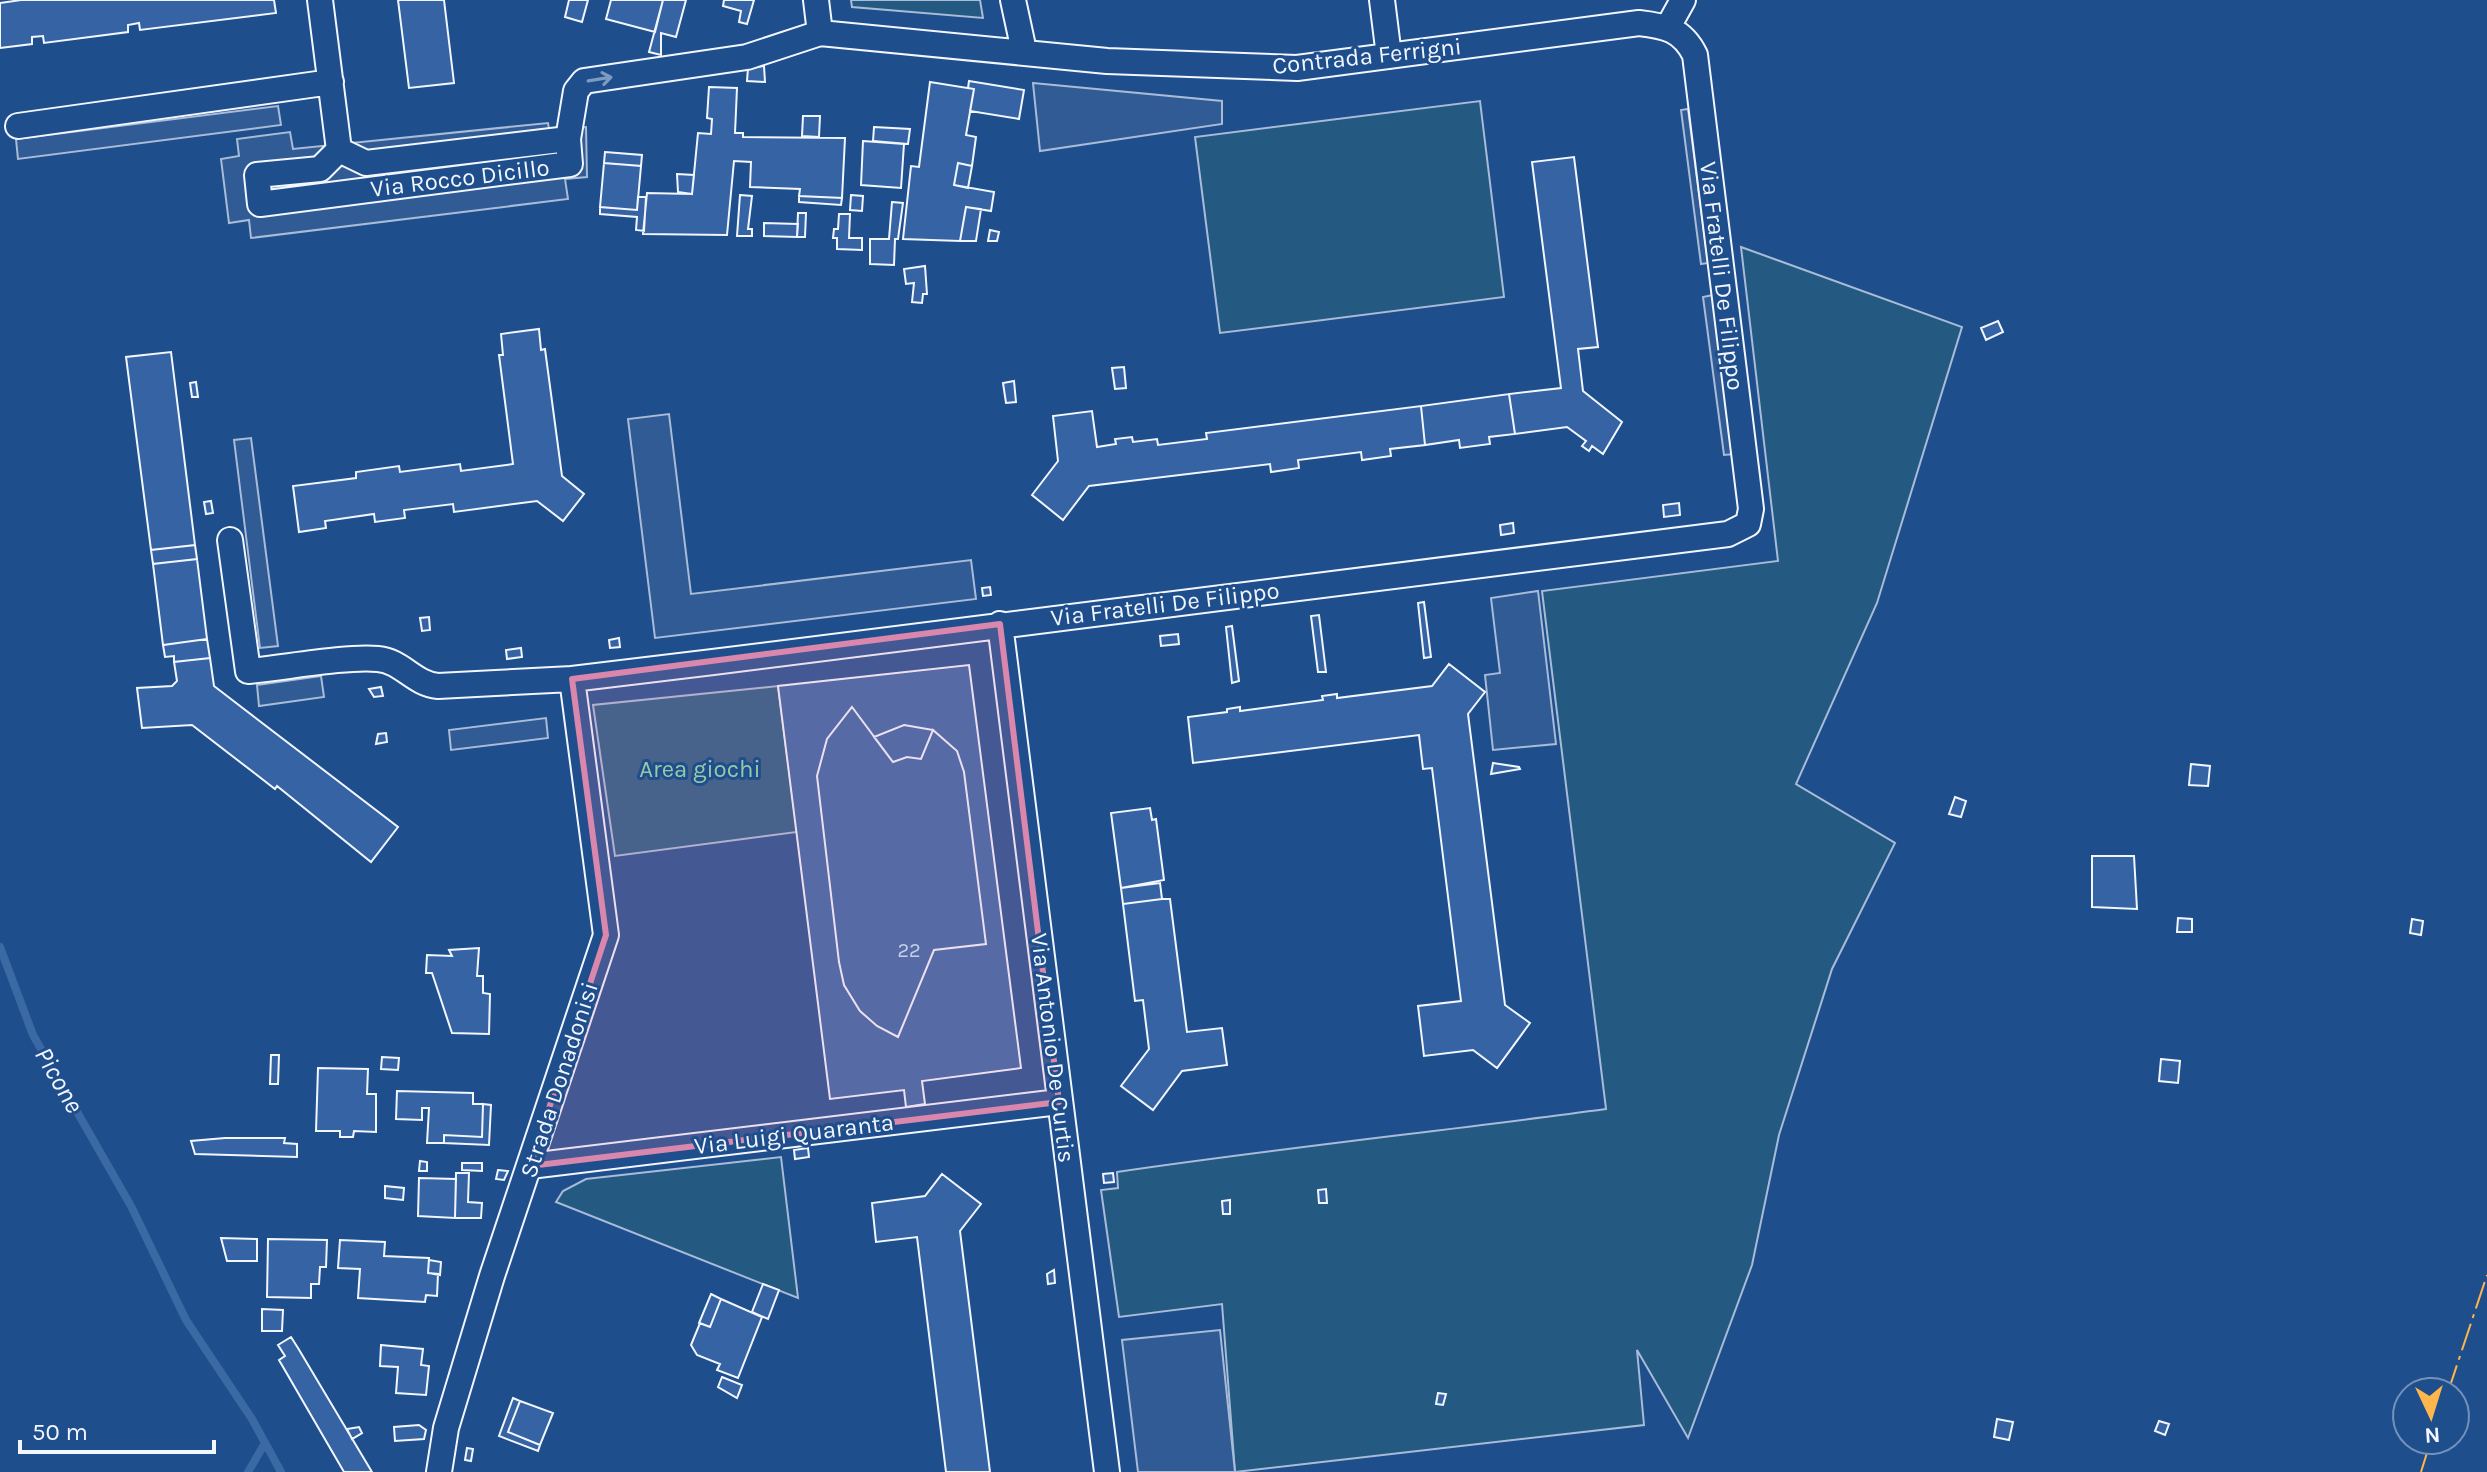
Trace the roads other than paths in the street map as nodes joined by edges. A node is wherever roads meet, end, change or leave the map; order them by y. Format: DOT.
graph roads {
  1 [pos="320,0"];
  2 [pos="816,0"];
  3 [pos="1013,0"];
  4 [pos="1382,0"];
  5 [pos="1683,0"];
  6 [pos="1668,27"];
  7 [pos="820,33"];
  8 [pos="1024,51"];
  9 [pos="1389,56"];
  10 [pos="331,82"];
  11 [pos="18,126"];
  12 [pos="568,139"];
  13 [pos="339,150"];
  14 [pos="230,540"];
  15 [pos="1000,624"];
  16 [pos="572,679"];
  17 [pos="1059,1102"];
  18 [pos="530,1166"];
  19 [pos="439,1472"];
  20 [pos="1107,1472"];
  1 -- 10 [label="street"];
  2 -- 7 [label="street"];
  3 -- 8 [label="street"];
  4 -- 9 [label="street"];
  5 -- 6 [label="street"];
  6 -- 9 [label="street, Contrada Ferrigni"];
  6 -- 15 [label="street, Via Fratelli De Filippo"];
  7 -- 8 [label="street, Contrada Ferrigni"];
  12 -- 7 [label="street, Contrada Ferrigni, one-way"];
  8 -- 9 [label="street, Contrada Ferrigni"];
  10 -- 11 [label="street"];
  10 -- 13 [label="street"];
  12 -- 13 [label="street, Via Rocco Dicillo"];
  12 -- 13 [label="street, Via Rocco Dicillo"];
  14 -- 16 [label="street, Via Fratelli De Filippo"];
  15 -- 16 [label="street, Via Fratelli De Filippo"];
  15 -- 17 [label="street, Via Antonio De Curtis"];
  16 -- 18 [label="street, Strada Donadonisi"];
  17 -- 18 [label="street, Via Luigi Quaranta"];
  17 -- 20 [label="street, Via Antonio De Curtis"];
  18 -- 19 [label="street, Strada Donadonisi"];
}
